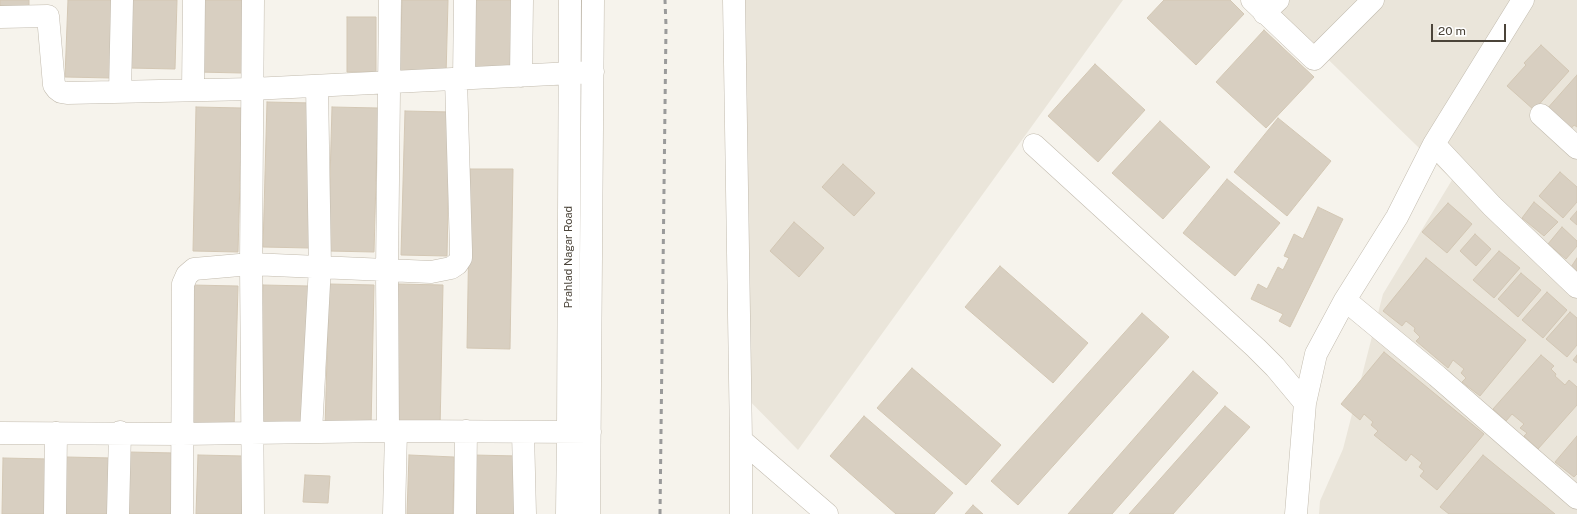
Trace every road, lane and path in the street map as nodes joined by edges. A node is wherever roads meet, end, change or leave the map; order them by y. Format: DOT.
graph roads {
  1 [pos="122,0"];
  2 [pos="194,0"];
  3 [pos="253,0"];
  4 [pos="390,0"];
  5 [pos="465,0"];
  6 [pos="522,0"];
  7 [pos="570,0"];
  8 [pos="593,0"];
  9 [pos="734,0"];
  10 [pos="1373,0"];
  11 [pos="1523,0"];
  12 [pos="1265,4"];
  13 [pos="49,8"];
  14 [pos="0,17"];
  15 [pos="593,72"];
  16 [pos="570,73"];
  17 [pos="521,76"];
  18 [pos="460,79"];
  19 [pos="390,82"];
  20 [pos="317,86"];
  21 [pos="252,89"];
  22 [pos="193,90"];
  23 [pos="120,92"];
  24 [pos="1540,115"];
  25 [pos="1034,144"];
  26 [pos="1434,144"];
  27 [pos="1577,148"];
  28 [pos="251,264"];
  29 [pos="320,266"];
  30 [pos="387,270"];
  31 [pos="1577,287"];
  32 [pos="1345,300"];
  33 [pos="1305,403"];
  34 [pos="392,431"];
  35 [pos="466,431"];
  36 [pos="56,432"];
  37 [pos="120,432"];
  38 [pos="252,432"];
  39 [pos="311,432"];
  40 [pos="523,432"];
  41 [pos="579,432"];
  42 [pos="0,433"];
  43 [pos="182,434"];
  44 [pos="741,440"];
  45 [pos="1577,498"];
  46 [pos="55,514"];
  47 [pos="118,514"];
  48 [pos="182,514"];
  49 [pos="253,514"];
  50 [pos="394,514"];
  51 [pos="465,514"];
  52 [pos="525,514"];
  53 [pos="567,514"];
  54 [pos="589,514"];
  55 [pos="741,514"];
  56 [pos="827,514"];
  57 [pos="1296,514"];
  1 -- 23 [label="street"];
  2 -- 22 [label="street"];
  3 -- 21 [label="street"];
  4 -- 19 [label="street"];
  5 -- 18 [label="street"];
  6 -- 17 [label="street"];
  7 -- 16 [label="street, Prahlad Nagar Road"];
  8 -- 15 [label="street, Prahlad Nagar Road"];
  9 -- 44 [label="street"];
  10 -- 12 [label="street"];
  11 -- 26 [label="street"];
  13 -- 14 [label="street"];
  13 -- 23 [label="street"];
  15 -- 16 [label="street"];
  15 -- 41 [label="street, Prahlad Nagar Road"];
  16 -- 17 [label="street"];
  16 -- 41 [label="street, Prahlad Nagar Road"];
  17 -- 18 [label="street"];
  18 -- 19 [label="street"];
  18 -- 30 [label="street"];
  19 -- 20 [label="street"];
  19 -- 30 [label="street"];
  20 -- 21 [label="street"];
  20 -- 29 [label="street"];
  21 -- 22 [label="street"];
  21 -- 28 [label="street"];
  22 -- 23 [label="street"];
  24 -- 27 [label="street"];
  25 -- 33 [label="street"];
  26 -- 31 [label="street"];
  26 -- 32 [label="street"];
  28 -- 29 [label="street"];
  28 -- 38 [label="street"];
  28 -- 43 [label="street"];
  29 -- 30 [label="street"];
  29 -- 39 [label="street"];
  30 -- 34 [label="street"];
  32 -- 33 [label="street"];
  32 -- 45 [label="street"];
  33 -- 57 [label="street"];
  34 -- 35 [label="street"];
  34 -- 39 [label="street"];
  34 -- 50 [label="street"];
  35 -- 40 [label="street"];
  35 -- 51 [label="street"];
  36 -- 37 [label="street"];
  36 -- 42 [label="street"];
  36 -- 46 [label="street"];
  37 -- 43 [label="street"];
  37 -- 47 [label="street"];
  38 -- 39 [label="street"];
  38 -- 43 [label="street"];
  38 -- 49 [label="street"];
  40 -- 41 [label="street"];
  40 -- 52 [label="street"];
  41 -- 53 [label="street, Prahlad Nagar Road"];
  41 -- 54 [label="street, Prahlad Nagar Road"];
  43 -- 48 [label="street"];
  44 -- 55 [label="street"];
  44 -- 56 [label="street"];
}
